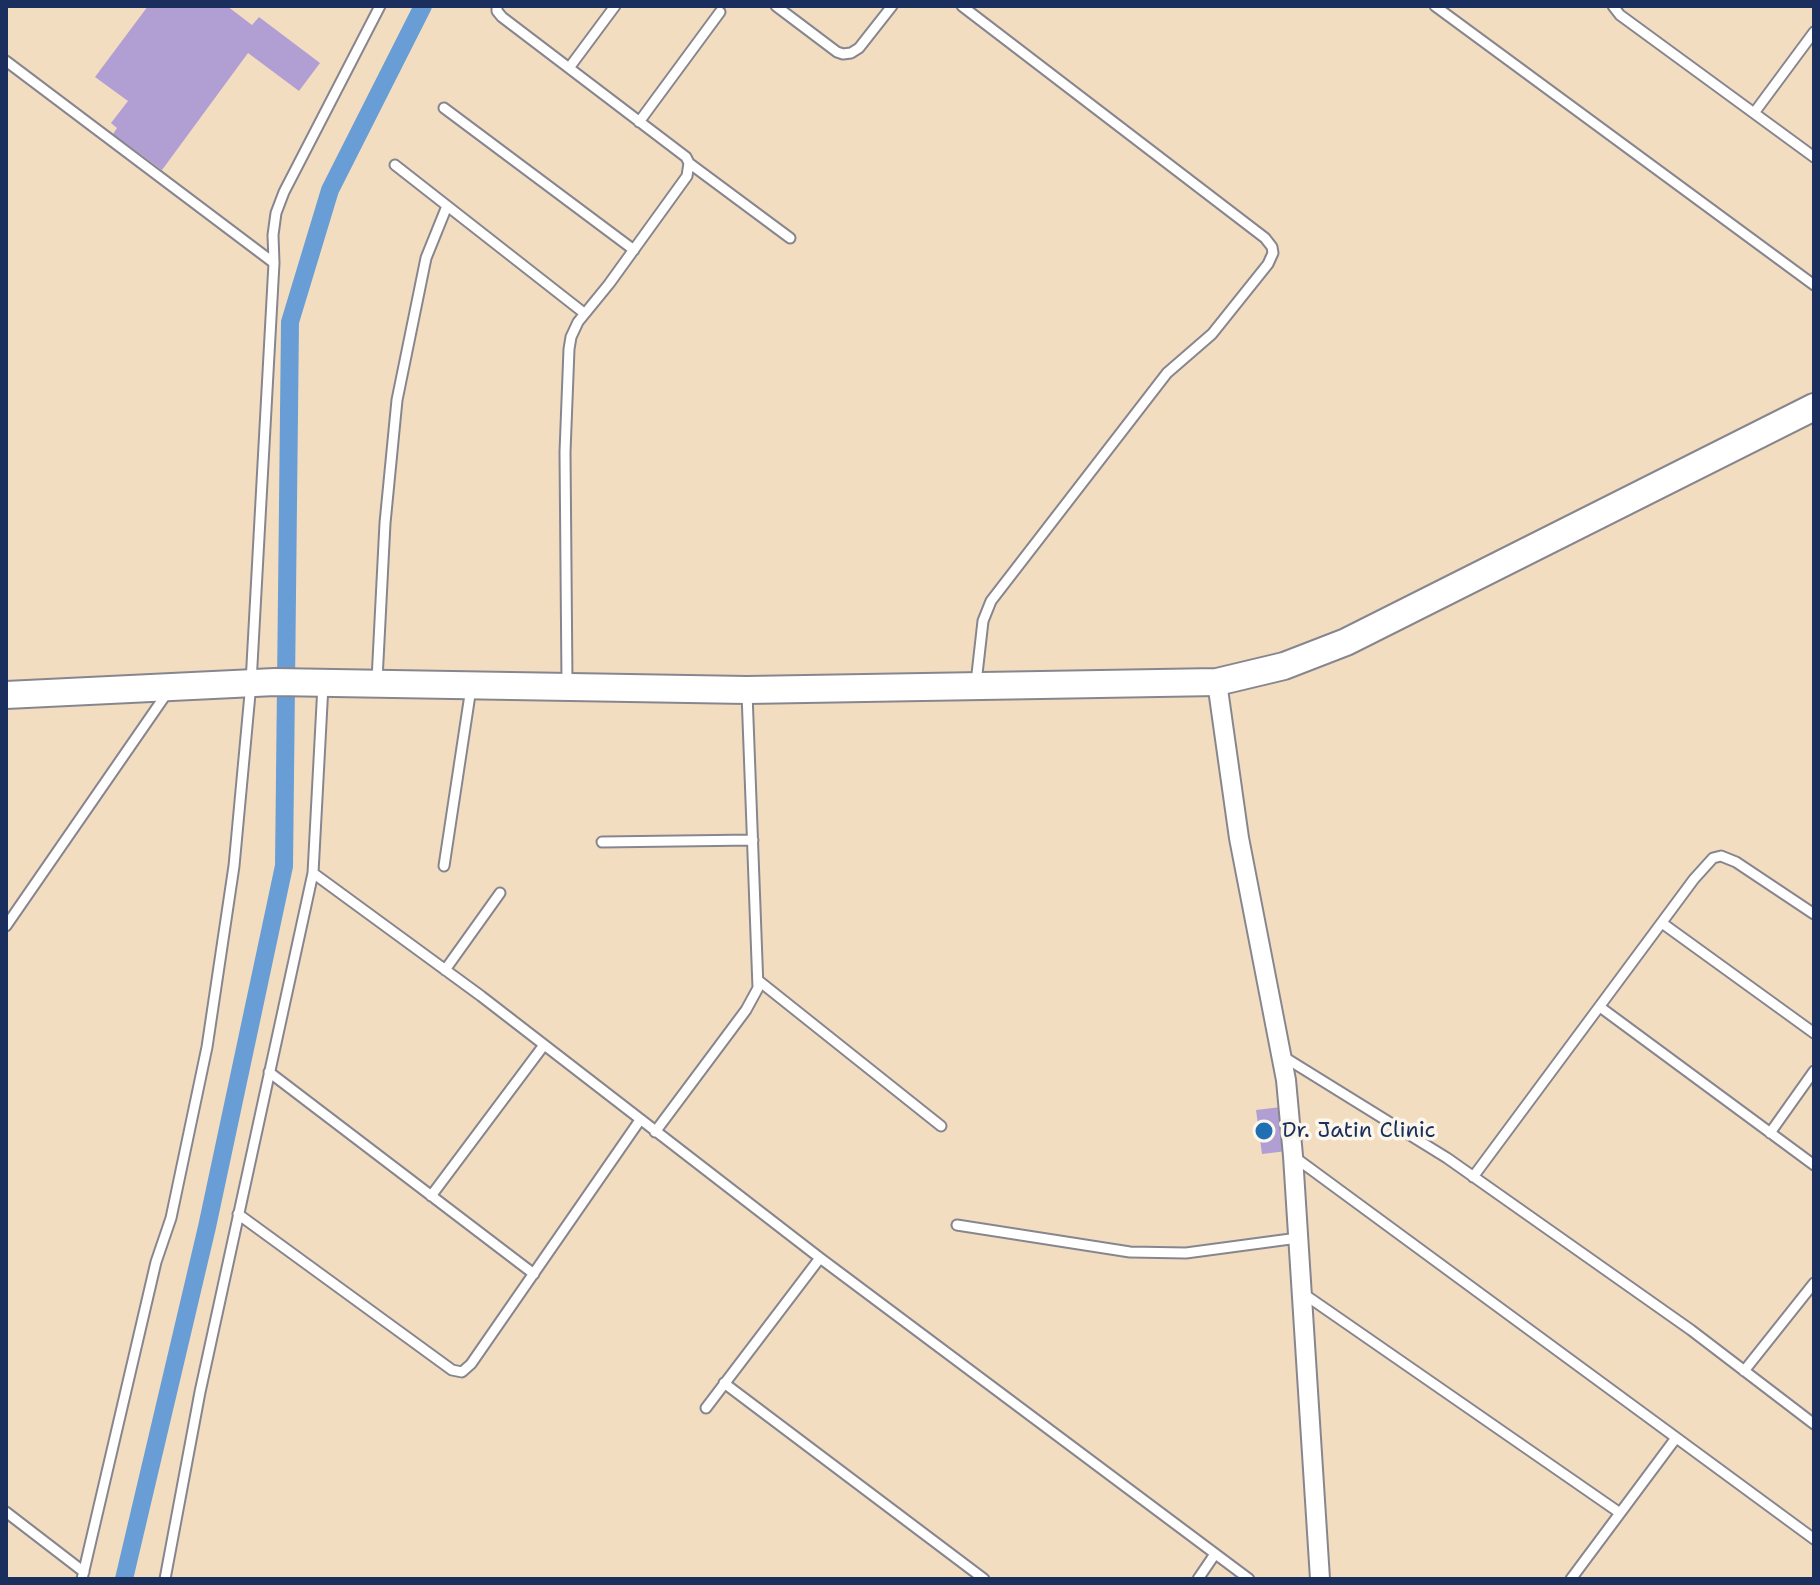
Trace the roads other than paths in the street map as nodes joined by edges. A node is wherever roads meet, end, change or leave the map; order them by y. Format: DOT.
graph roads {
  1 [pos="380,6"];
  2 [pos="497,6"];
  3 [pos="615,6"];
  4 [pos="776,6"];
  5 [pos="892,6"];
  6 [pos="962,6"];
  7 [pos="1435,6"];
  8 [pos="1613,6"];
  9 [pos="720,12"];
  10 [pos="1814,32"];
  11 [pos="6,61"];
  12 [pos="569,68"];
  13 [pos="444,108"];
  14 [pos="1754,113"];
  15 [pos="639,122"];
  16 [pos="1814,157"];
  17 [pos="689,163"];
  18 [pos="395,165"];
  19 [pos="447,206"];
  20 [pos="790,238"];
  21 [pos="634,250"];
  22 [pos="274,263"];
  23 [pos="1814,285"];
  24 [pos="584,313"];
  25 [pos="1814,407"];
  26 [pos="263,682"];
  27 [pos="317,682"];
  28 [pos="1217,682"];
  29 [pos="377,683"];
  30 [pos="472,685"];
  31 [pos="976,686"];
  32 [pos="171,687"];
  33 [pos="567,687"];
  34 [pos="747,690"];
  35 [pos="6,695"];
  36 [pos="753,840"];
  37 [pos="602,842"];
  38 [pos="444,866"];
  39 [pos="313,873"];
  40 [pos="500,893"];
  41 [pos="1814,914"];
  42 [pos="1662,923"];
  43 [pos="6,926"];
  44 [pos="445,970"];
  45 [pos="759,981"];
  46 [pos="1600,1007"];
  47 [pos="1814,1033"];
  48 [pos="544,1045"];
  49 [pos="1281,1055"];
  50 [pos="1814,1071"];
  51 [pos="269,1072"];
  52 [pos="640,1120"];
  53 [pos="941,1126"];
  54 [pos="655,1132"];
  55 [pos="1770,1133"];
  56 [pos="1293,1156"];
  57 [pos="1814,1165"];
  58 [pos="1473,1177"];
  59 [pos="431,1196"];
  60 [pos="238,1214"];
  61 [pos="957,1225"];
  62 [pos="1298,1238"];
  63 [pos="820,1258"];
  64 [pos="534,1274"];
  65 [pos="1814,1283"];
  66 [pos="1301,1292"];
  67 [pos="1744,1371"];
  68 [pos="724,1383"];
  69 [pos="706,1408"];
  70 [pos="1814,1424"];
  71 [pos="1676,1438"];
  72 [pos="6,1512"];
  73 [pos="1620,1513"];
  74 [pos="1814,1539"];
  75 [pos="1215,1554"];
  76 [pos="83,1576"];
  77 [pos="165,1579"];
  78 [pos="984,1579"];
  79 [pos="1198,1579"];
  80 [pos="1249,1579"];
  81 [pos="1320,1579"];
  82 [pos="1571,1579"];
  1 -- 22 [label="lane"];
  2 -- 12 [label="lane"];
  3 -- 12 [label="lane"];
  4 -- 5 [label="lane"];
  6 -- 31 [label="lane"];
  7 -- 23 [label="lane"];
  8 -- 14 [label="lane"];
  9 -- 15 [label="lane"];
  10 -- 14 [label="lane"];
  11 -- 22 [label="lane"];
  12 -- 15 [label="lane"];
  13 -- 21 [label="lane"];
  14 -- 16 [label="lane"];
  15 -- 17 [label="lane"];
  17 -- 20 [label="lane"];
  17 -- 21 [label="lane"];
  18 -- 19 [label="lane"];
  19 -- 24 [label="lane"];
  19 -- 29 [label="lane"];
  21 -- 24 [label="lane"];
  22 -- 26 [label="lane"];
  24 -- 33 [label="lane"];
  25 -- 28 [label="street"];
  26 -- 27 [label="street"];
  26 -- 32 [label="street"];
  26 -- 76 [label="lane"];
  27 -- 29 [label="street"];
  27 -- 39 [label="lane"];
  28 -- 31 [label="street"];
  28 -- 49 [label="street"];
  29 -- 30 [label="street"];
  30 -- 33 [label="street"];
  30 -- 38 [label="lane"];
  31 -- 34 [label="street"];
  32 -- 35 [label="street"];
  32 -- 43 [label="lane"];
  33 -- 34 [label="street"];
  34 -- 36 [label="lane"];
  36 -- 37 [label="lane"];
  36 -- 45 [label="lane"];
  39 -- 44 [label="lane"];
  39 -- 51 [label="lane"];
  40 -- 44 [label="lane"];
  41 -- 42 [label="lane"];
  42 -- 46 [label="lane"];
  42 -- 47 [label="lane"];
  44 -- 48 [label="lane"];
  45 -- 53 [label="lane"];
  45 -- 54 [label="lane"];
  46 -- 55 [label="lane"];
  46 -- 58 [label="lane"];
  48 -- 52 [label="lane"];
  48 -- 59 [label="lane"];
  49 -- 56 [label="street"];
  49 -- 58 [label="lane"];
  50 -- 55 [label="lane"];
  51 -- 59 [label="lane"];
  51 -- 60 [label="lane"];
  52 -- 54 [label="lane"];
  52 -- 64 [label="lane"];
  54 -- 63 [label="lane"];
  55 -- 57 [label="lane"];
  56 -- 62 [label="street"];
  56 -- 71 [label="lane"];
  58 -- 67 [label="lane"];
  59 -- 64 [label="lane"];
  60 -- 64 [label="lane"];
  60 -- 77 [label="lane"];
  61 -- 62 [label="lane"];
  62 -- 66 [label="street"];
  63 -- 68 [label="lane"];
  63 -- 75 [label="lane"];
  65 -- 67 [label="lane"];
  66 -- 73 [label="lane"];
  66 -- 81 [label="street"];
  67 -- 70 [label="lane"];
  68 -- 69 [label="lane"];
  68 -- 78 [label="lane"];
  71 -- 73 [label="lane"];
  71 -- 74 [label="lane"];
  72 -- 76 [label="lane"];
  73 -- 82 [label="lane"];
  75 -- 79 [label="lane"];
  75 -- 80 [label="lane"];
}
